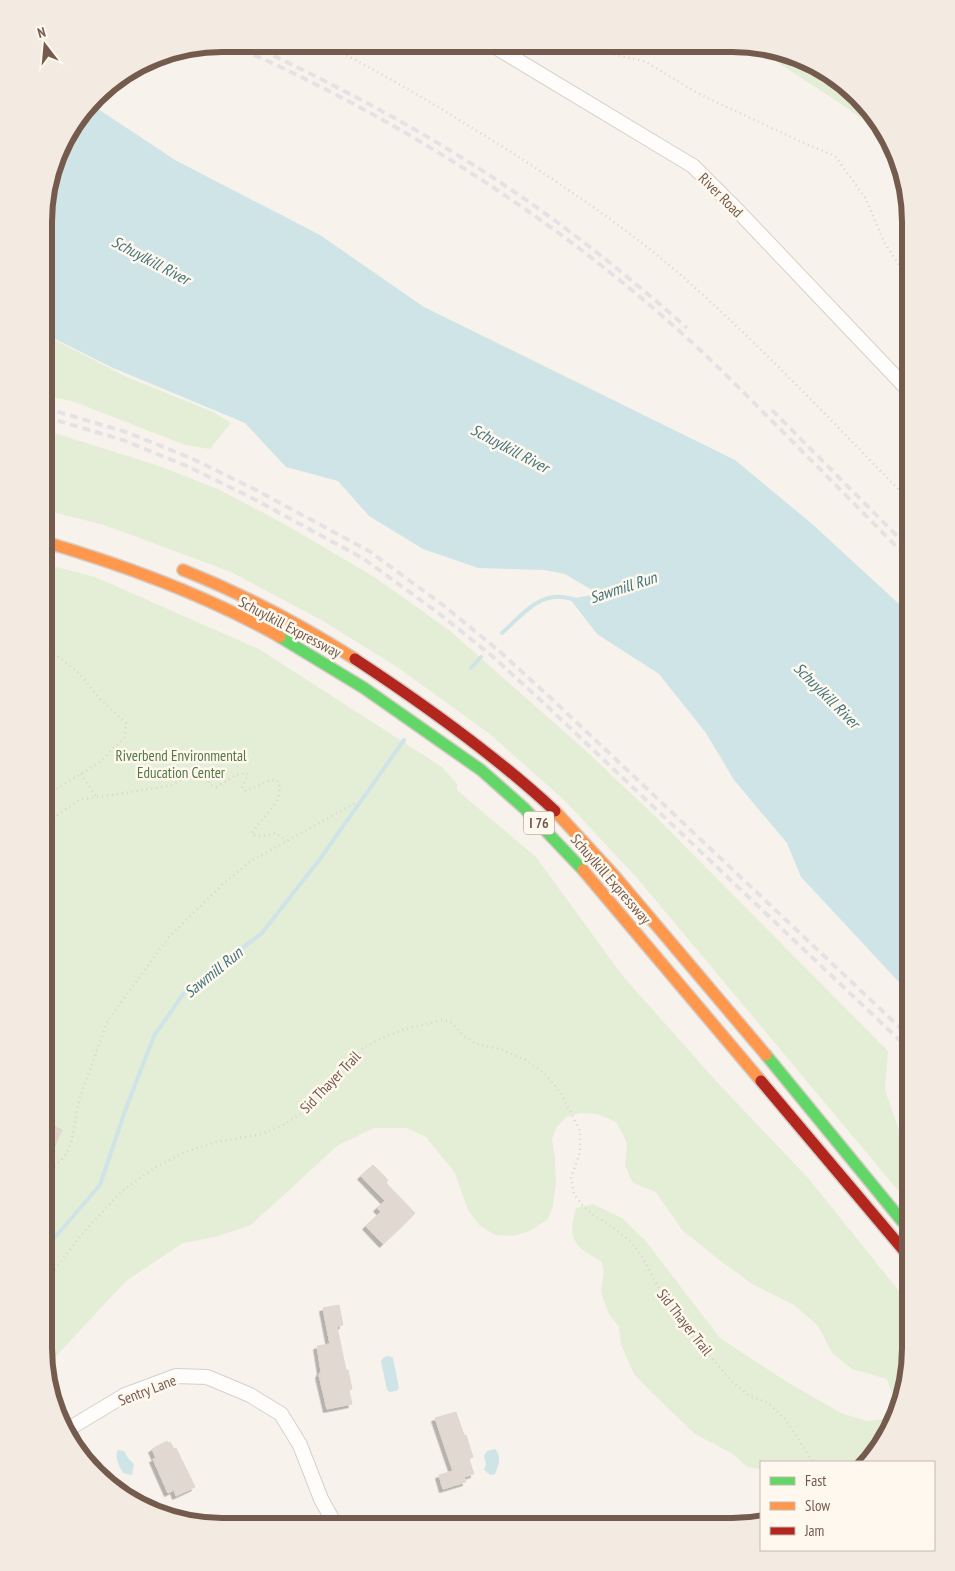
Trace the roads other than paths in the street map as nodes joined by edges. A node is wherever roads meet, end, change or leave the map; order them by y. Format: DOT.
graph roads {
  1 [pos="506,52"];
  2 [pos="902,383"];
  3 [pos="52,544"];
  4 [pos="175,567"];
  5 [pos="902,1220"];
  6 [pos="902,1248"];
  7 [pos="72,1428"];
  8 [pos="332,1518"];
  1 -- 2 [label="street, River Road"];
  3 -- 6 [label="highway, Schuylkill Expressway / I 76"];
  4 -- 5 [label="highway, Schuylkill Expressway / I 76"];
  7 -- 8 [label="street, Sentry Lane"];
}
